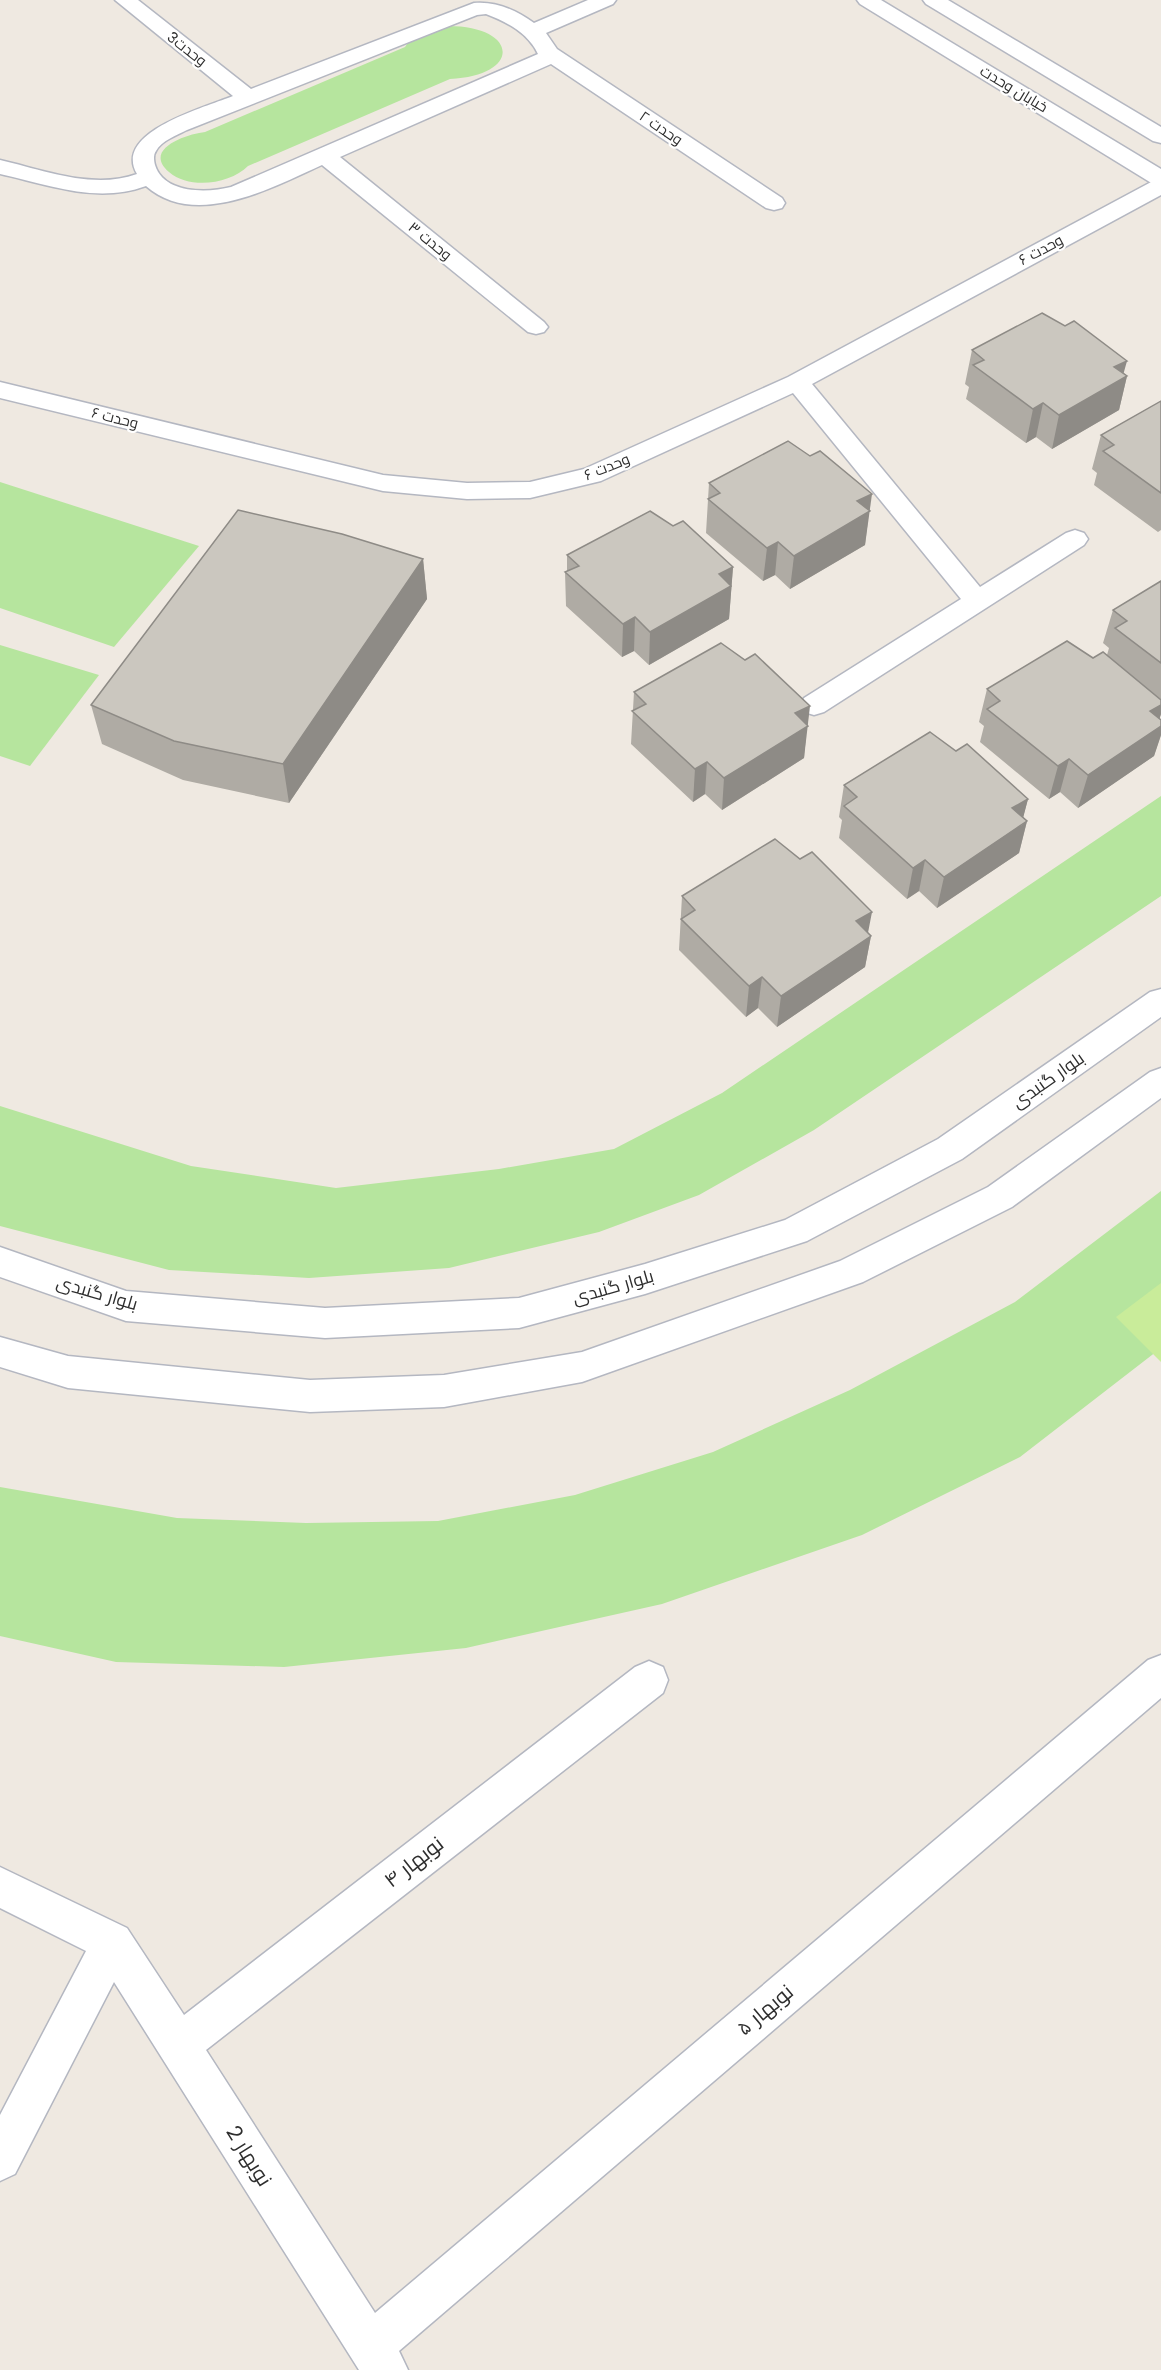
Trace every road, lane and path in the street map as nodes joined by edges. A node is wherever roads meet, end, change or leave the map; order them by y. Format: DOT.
graph roads {
  1 [pos="125,0"];
  2 [pos="484,0"];
  3 [pos="606,0"];
  4 [pos="867,0"];
  5 [pos="933,0"];
  6 [pos="514,13"];
  7 [pos="533,31"];
  8 [pos="548,53"];
  9 [pos="249,98"];
  10 [pos="1161,136"];
  11 [pos="325,156"];
  12 [pos="0,167"];
  13 [pos="150,177"];
  14 [pos="1161,179"];
  15 [pos="1161,186"];
  16 [pos="774,203"];
  17 [pos="536,327"];
  18 [pos="797,382"];
  19 [pos="0,390"];
  20 [pos="1074,539"];
  21 [pos="977,601"];
  22 [pos="814,705"];
  23 [pos="1161,1001"];
  24 [pos="1161,1081"];
  25 [pos="0,1262"];
  26 [pos="0,1352"];
  27 [pos="1161,1673"];
  28 [pos="648,1680"];
  29 [pos="0,1887"];
  30 [pos="112,1942"];
  31 [pos="179,2045"];
  32 [pos="0,2159"];
  33 [pos="377,2358"];
  1 -- 9 [label="street, وحدت3"];
  2 -- 6 [label="street"];
  3 -- 7 [label="street"];
  4 -- 14 [label="street, خیابان وحدت"];
  5 -- 10 [label="street, خیابان وحدت"];
  6 -- 7 [label="street"];
  6 -- 9 [label="street"];
  7 -- 8 [label="street"];
  8 -- 11 [label="street"];
  8 -- 16 [label="street, وحدت ۲"];
  9 -- 13 [label="street"];
  11 -- 13 [label="street"];
  11 -- 17 [label="street, وحدت ۳"];
  12 -- 13 [label="street"];
  15 -- 18 [label="street, وحدت ۶"];
  18 -- 19 [label="street, وحدت ۶"];
  18 -- 21 [label="street"];
  20 -- 21 [label="street"];
  21 -- 22 [label="street"];
  23 -- 25 [label="street, بلوار گنبدی"];
  24 -- 26 [label="street"];
  27 -- 33 [label="street, نوبهار ۵"];
  28 -- 31 [label="street, نوبهار ۴"];
  29 -- 30 [label="street"];
  30 -- 31 [label="street, نوبهار 2"];
  30 -- 32 [label="street"];
  31 -- 33 [label="street, نوبهار 2"];
}
